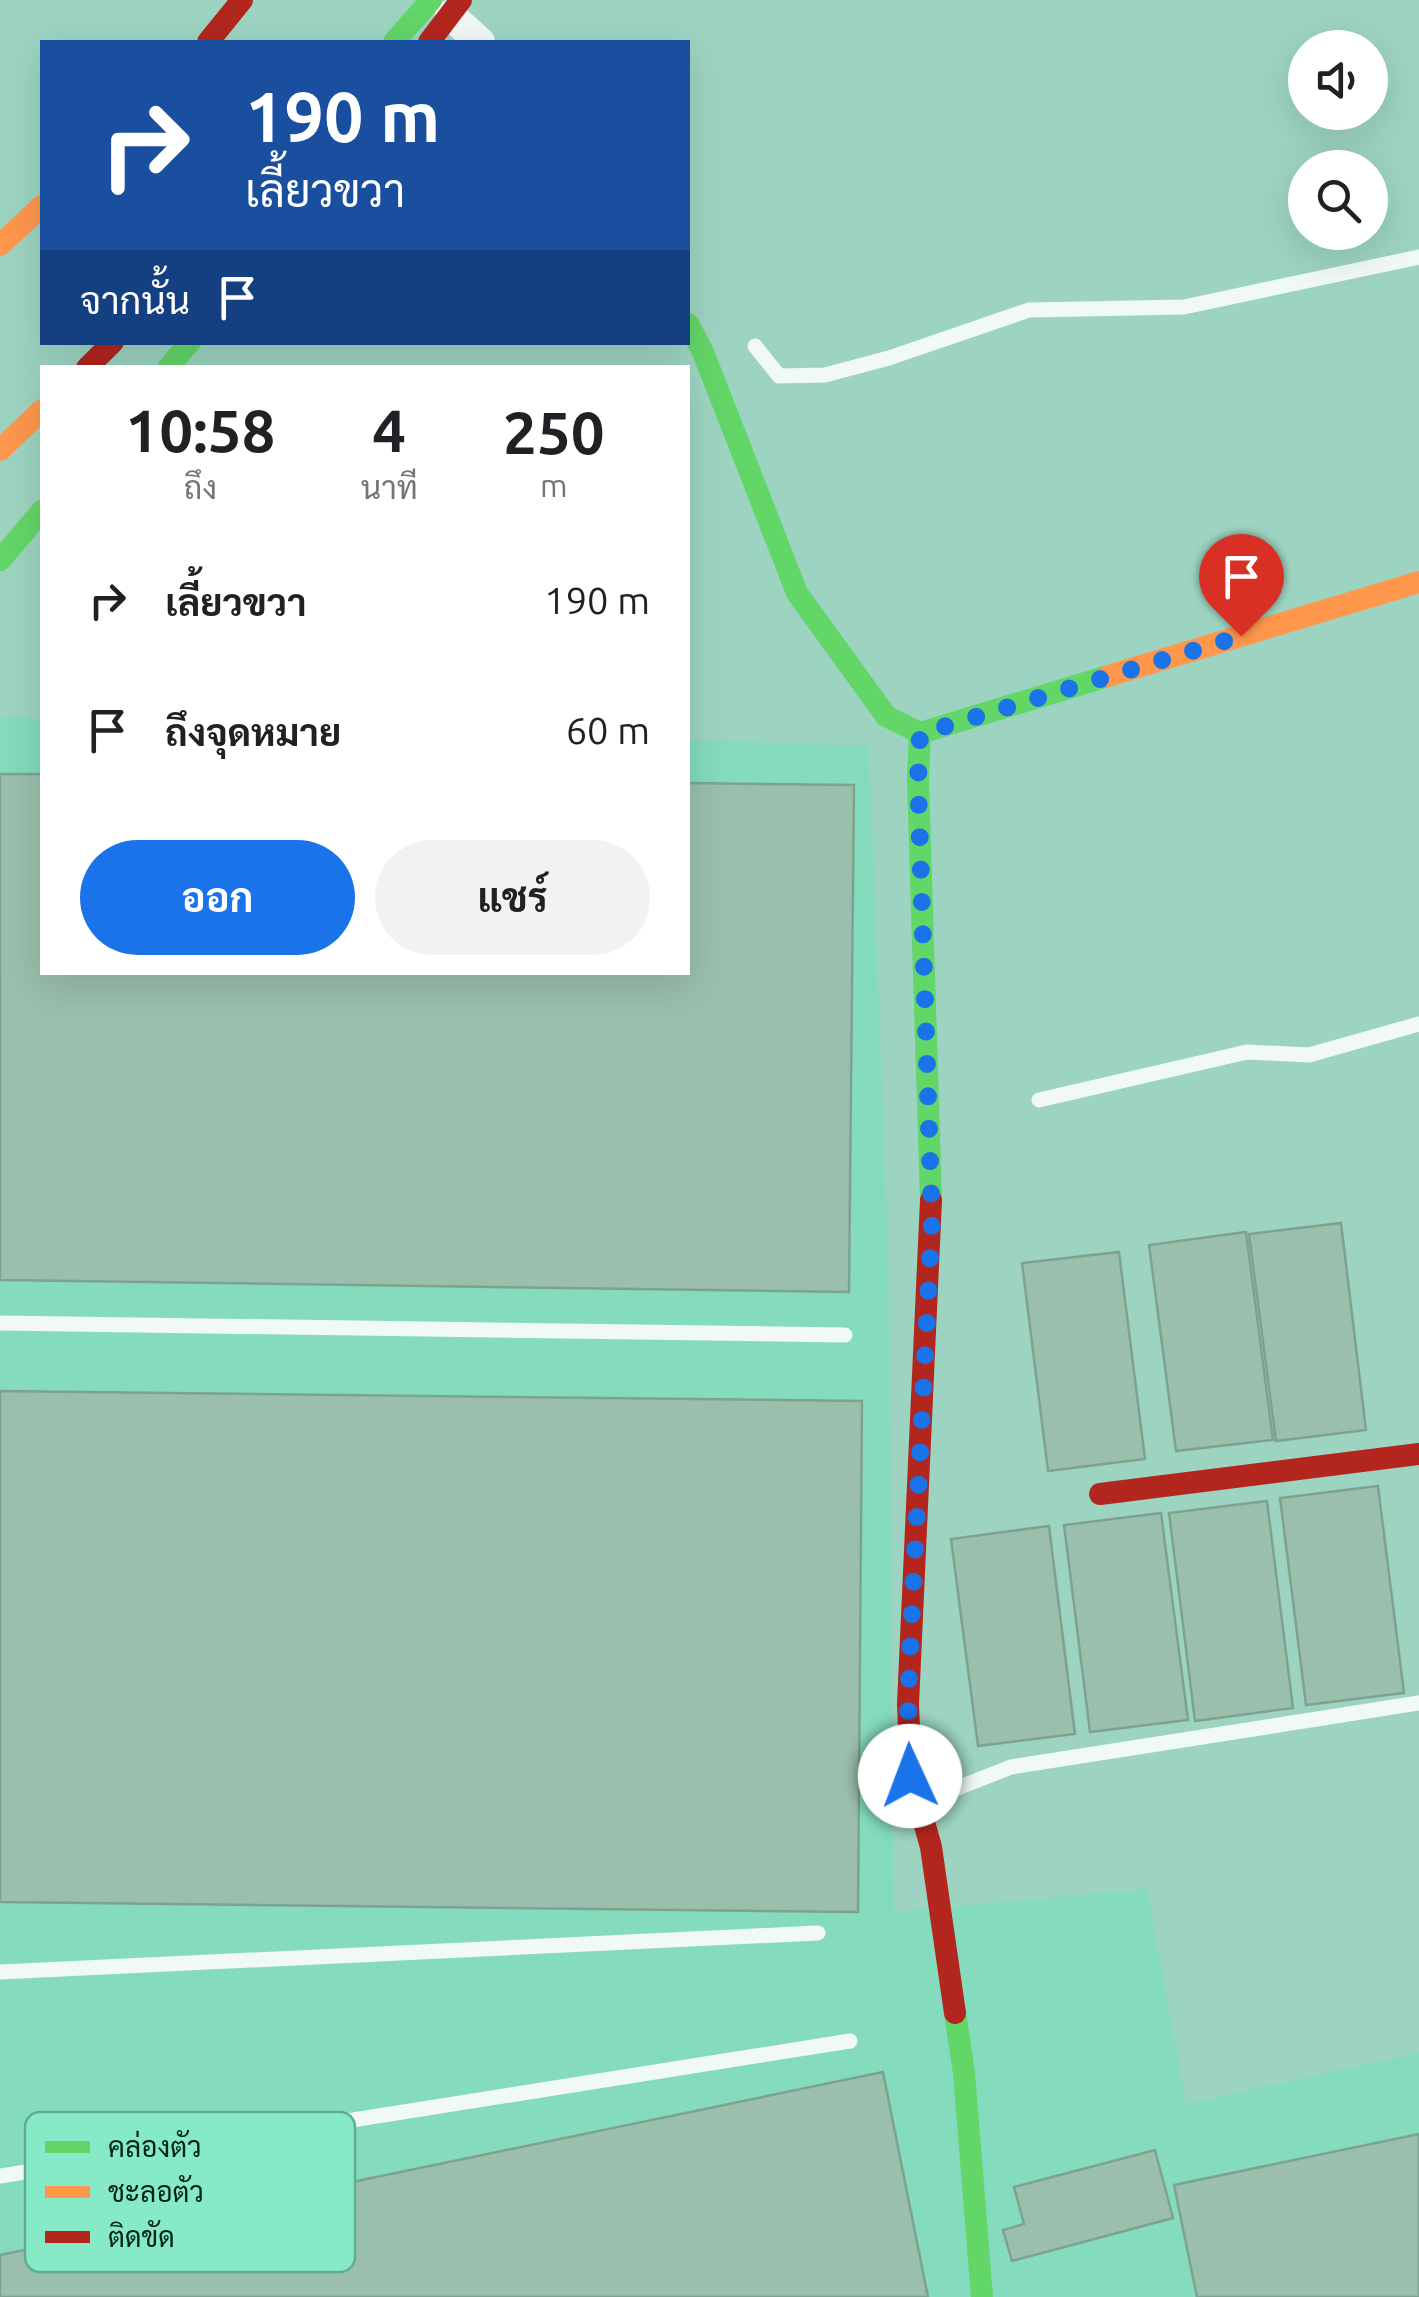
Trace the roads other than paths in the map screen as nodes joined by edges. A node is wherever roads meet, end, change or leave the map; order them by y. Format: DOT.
graph roads {
  1 [pos="242,0"];
  2 [pos="447,5"];
  3 [pos="210,40"];
  4 [pos="397,40"];
  5 [pos="430,40"];
  6 [pos="478,40"];
  7 [pos="40,208"];
  8 [pos="0,245"];
  9 [pos="1419,257"];
  10 [pos="690,328"];
  11 [pos="110,345"];
  12 [pos="187,345"];
  13 [pos="755,346"];
  14 [pos="90,365"];
  15 [pos="171,365"];
  16 [pos="40,412"];
  17 [pos="0,450"];
  18 [pos="40,514"];
  19 [pos="0,560"];
  20 [pos="1419,582"];
  21 [pos="920,734"];
  22 [pos="1419,1024"];
  23 [pos="1039,1100"];
  24 [pos="0,1323"];
  25 [pos="845,1335"];
  26 [pos="1419,1454"];
  27 [pos="1100,1494"];
  28 [pos="1419,1703"];
  29 [pos="918,1804"];
  30 [pos="818,1933"];
  31 [pos="0,1972"];
  32 [pos="850,2041"];
  33 [pos="355,2120"];
  34 [pos="25,2172"];
  35 [pos="0,2176"];
  36 [pos="982,2297"];
  1 -- 3 [label="main road"];
  2 -- 4 [label="main road"];
  2 -- 5 [label="main road"];
  2 -- 6 [label="street"];
  7 -- 8 [label="main road"];
  9 -- 13 [label="lane"];
  10 -- 21 [label="main road"];
  11 -- 14 [label="main road"];
  12 -- 15 [label="main road"];
  16 -- 17 [label="main road"];
  18 -- 19 [label="main road"];
  20 -- 21 [label="main road"];
  21 -- 29 [label="main road"];
  22 -- 23 [label="lane"];
  24 -- 25 [label="lane"];
  26 -- 27 [label="main road"];
  28 -- 29 [label="lane"];
  29 -- 36 [label="main road"];
  30 -- 31 [label="lane"];
  32 -- 33 [label="lane"];
  34 -- 35 [label="lane"];
}
